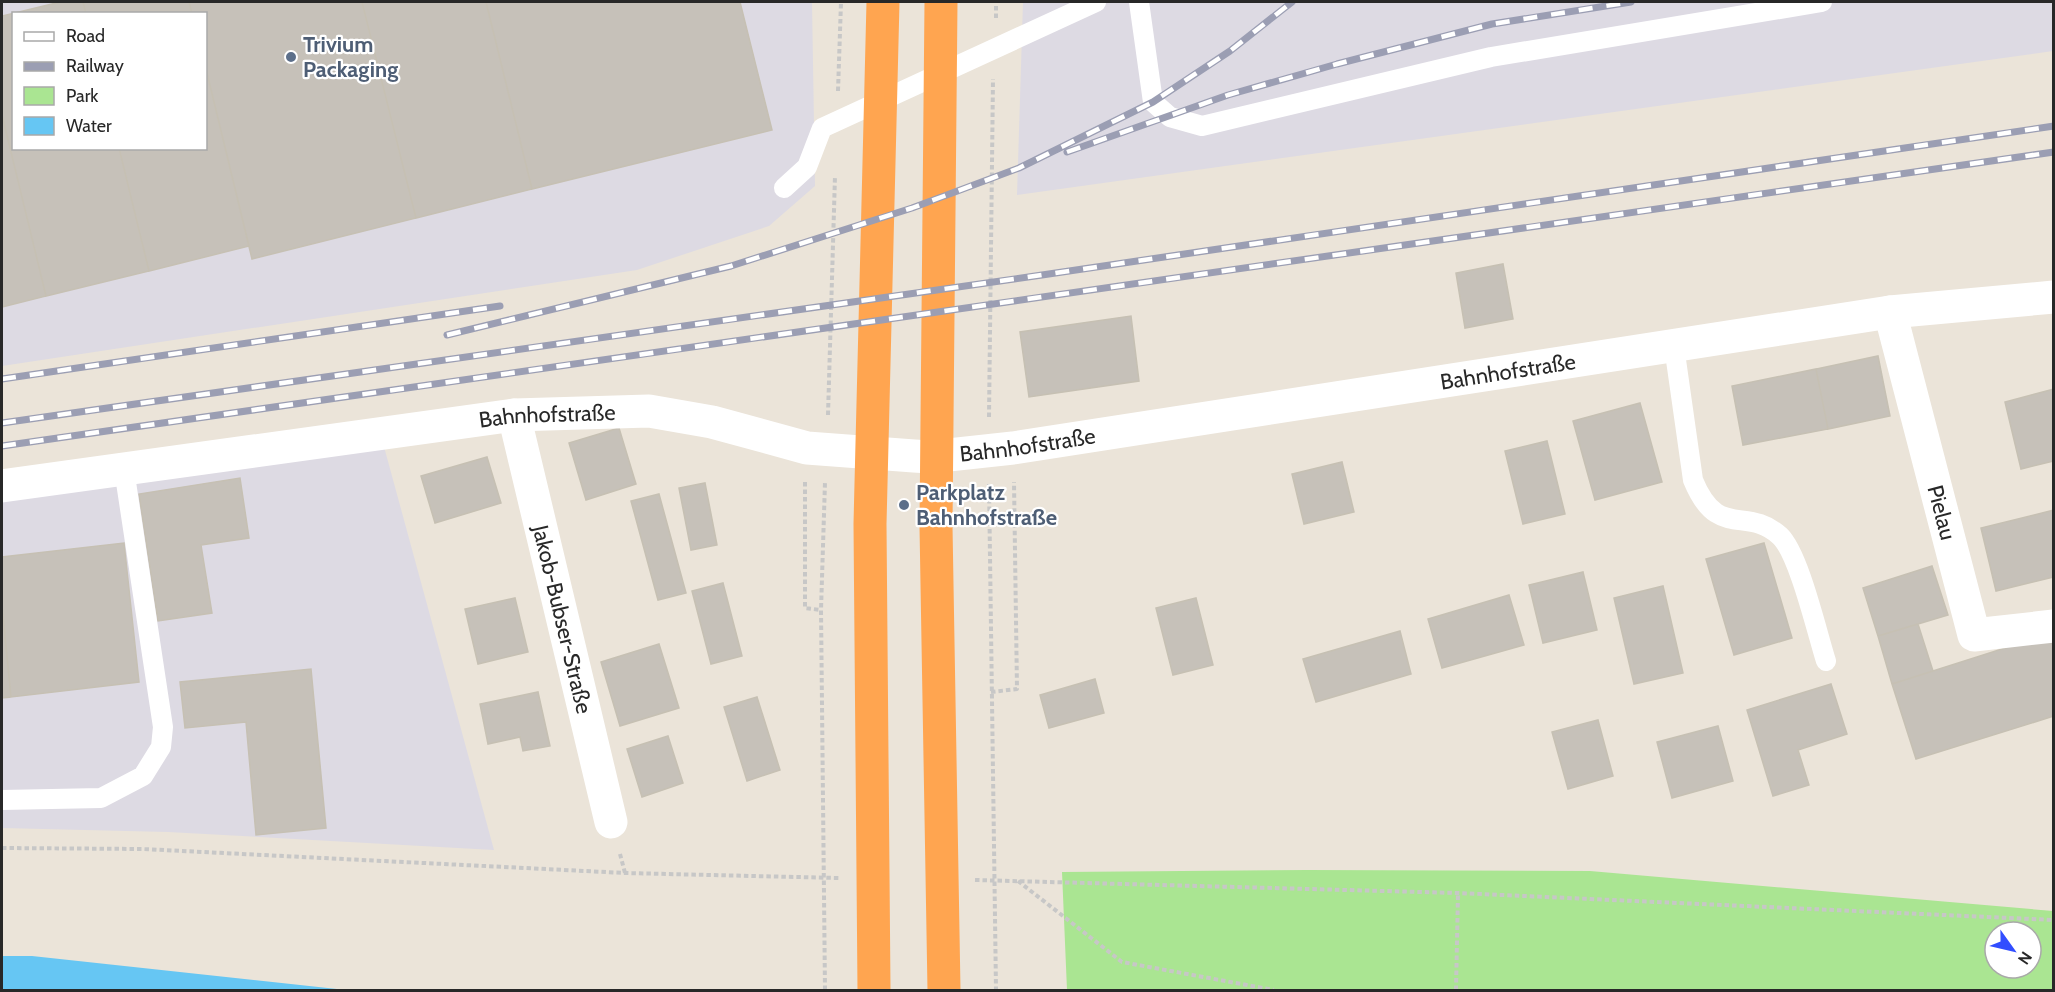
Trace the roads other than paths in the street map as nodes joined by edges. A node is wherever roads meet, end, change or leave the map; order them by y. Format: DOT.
graph roads {
  1 [pos="882,2"];
  2 [pos="941,2"];
  3 [pos="1096,2"];
  4 [pos="1139,2"];
  5 [pos="1822,2"];
  6 [pos="784,188"];
  7 [pos="2054,297"];
  8 [pos="1890,312"];
  9 [pos="1674,346"];
  10 [pos="514,415"];
  11 [pos="124,469"];
  12 [pos="2,486"];
  13 [pos="2054,626"];
  14 [pos="1826,661"];
  15 [pos="2,800"];
  16 [pos="611,822"];
  17 [pos="874,990"];
  18 [pos="944,990"];
  1 -- 17 [label="highway"];
  2 -- 18 [label="highway"];
  3 -- 6 [label="lane"];
  4 -- 5 [label="lane"];
  7 -- 8 [label="street, Bahnhofstraße"];
  8 -- 9 [label="street, Bahnhofstraße"];
  8 -- 13 [label="street, Pielau"];
  9 -- 10 [label="street, Bahnhofstraße"];
  9 -- 14 [label="lane"];
  10 -- 11 [label="street, Bahnhofstraße"];
  10 -- 16 [label="street, Jakob-Bubser-Straße"];
  11 -- 12 [label="street, Bahnhofstraße"];
  11 -- 15 [label="lane"];
}
